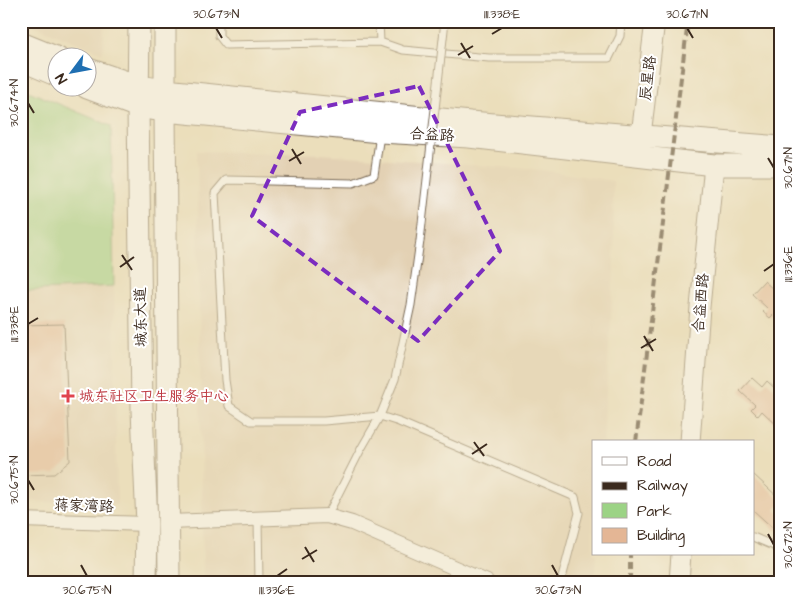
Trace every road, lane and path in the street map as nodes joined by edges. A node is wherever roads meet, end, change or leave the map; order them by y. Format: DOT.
graph roads {
  1 [pos="139,21"];
  2 [pos="166,21"];
  3 [pos="219,21"];
  4 [pos="380,21"];
  5 [pos="445,21"];
  6 [pos="621,21"];
  7 [pos="655,21"];
  8 [pos="380,42"];
  9 [pos="21,43"];
  10 [pos="48,54"];
  11 [pos="21,60"];
  12 [pos="48,72"];
  13 [pos="98,72"];
  14 [pos="139,86"];
  15 [pos="165,90"];
  16 [pos="98,92"];
  17 [pos="138,108"];
  18 [pos="165,111"];
  19 [pos="380,132"];
  20 [pos="641,135"];
  21 [pos="781,146"];
  22 [pos="714,165"];
  23 [pos="781,166"];
  24 [pos="380,416"];
  25 [pos="690,440"];
  26 [pos="327,516"];
  27 [pos="258,518"];
  28 [pos="21,520"];
  29 [pos="169,522"];
  30 [pos="146,524"];
  31 [pos="754,537"];
  32 [pos="781,549"];
  33 [pos="681,556"];
  34 [pos="146,582"];
  35 [pos="169,582"];
  36 [pos="259,582"];
  37 [pos="487,582"];
  38 [pos="561,582"];
  39 [pos="680,582"];
  1 -- 14 [label="main road, 城东大道"];
  2 -- 15 [label="main road, 城东大道"];
  3 -- 8 [label="lane"];
  4 -- 8 [label="lane"];
  5 -- 24 [label="lane, bridge"];
  6 -- 8 [label="lane"];
  7 -- 20 [label="street, 辰星路"];
  9 -- 10 [label="main road"];
  11 -- 12 [label="main road"];
  13 -- 14 [label="main road, 合益路"];
  14 -- 15 [label="main road, 合益路"];
  14 -- 17 [label="main road, 城东大道"];
  15 -- 18 [label="main road, 城东大道"];
  15 -- 20 [label="main road, 合益路"];
  16 -- 17 [label="main road, 合益路"];
  17 -- 18 [label="main road, 合益路"];
  17 -- 30 [label="main road, 城东大道"];
  18 -- 19 [label="main road, 合益路"];
  18 -- 29 [label="main road, 城东大道"];
  19 -- 22 [label="main road, 合益路"];
  19 -- 24 [label="lane"];
  20 -- 21 [label="main road, 合益路"];
  22 -- 23 [label="main road, 合益路"];
  22 -- 25 [label="street, 合益西路"];
  24 -- 26 [label="lane"];
  24 -- 38 [label="lane"];
  26 -- 27 [label="street"];
  26 -- 37 [label="street"];
  27 -- 29 [label="street"];
  27 -- 36 [label="lane"];
  28 -- 30 [label="street, 蒋家湾路"];
  29 -- 35 [label="main road, 城东大道"];
  30 -- 34 [label="main road, 城东大道"];
  31 -- 32 [label="lane"];
  33 -- 39 [label="street"];
}
